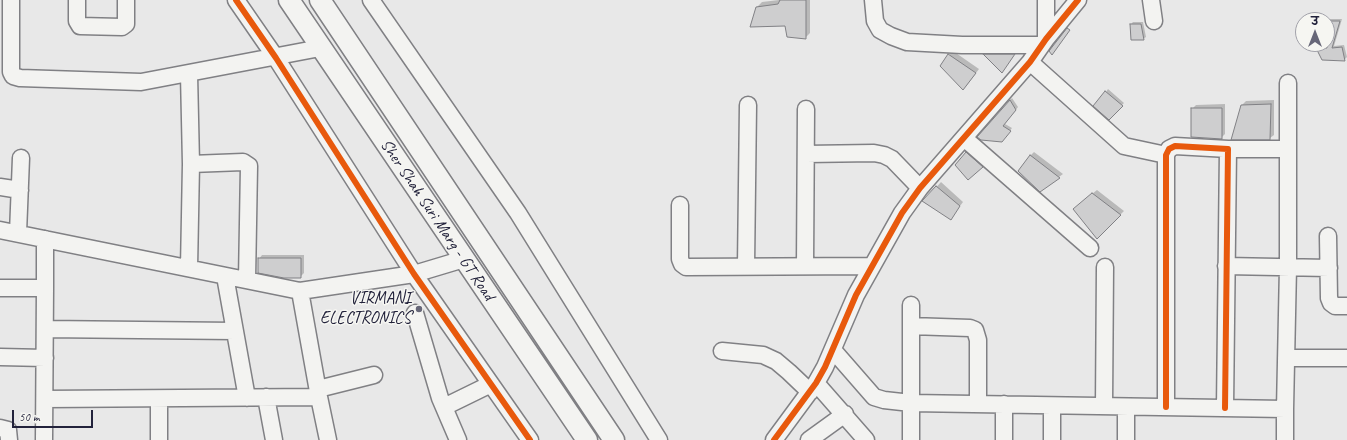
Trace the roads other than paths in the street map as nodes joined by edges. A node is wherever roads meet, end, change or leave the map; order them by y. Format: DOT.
graph roads {
  1 [pos="11,0"];
  2 [pos="77,0"];
  3 [pos="126,0"];
  4 [pos="236,0"];
  5 [pos="289,0"];
  6 [pos="320,0"];
  7 [pos="370,0"];
  8 [pos="873,0"];
  9 [pos="1046,0"];
  10 [pos="1078,0"];
  11 [pos="1151,0"];
  12 [pos="1154,21"];
  13 [pos="1044,42"];
  14 [pos="320,48"];
  15 [pos="276,58"];
  16 [pos="1030,62"];
  17 [pos="189,74"];
  18 [pos="1288,83"];
  19 [pos="748,105"];
  20 [pos="806,109"];
  21 [pos="964,138"];
  22 [pos="1228,149"];
  23 [pos="1288,149"];
  24 [pos="806,154"];
  25 [pos="1166,155"];
  26 [pos="21,158"];
  27 [pos="191,164"];
  28 [pos="0,188"];
  29 [pos="920,188"];
  30 [pos="20,190"];
  31 [pos="680,205"];
  32 [pos="0,230"];
  33 [pos="18,234"];
  34 [pos="1328,236"];
  35 [pos="45,239"];
  36 [pos="1090,248"];
  37 [pos="464,259"];
  38 [pos="746,266"];
  39 [pos="805,266"];
  40 [pos="872,266"];
  41 [pos="1226,266"];
  42 [pos="1105,267"];
  43 [pos="1288,267"];
  44 [pos="189,268"];
  45 [pos="1329,268"];
  46 [pos="414,274"];
  47 [pos="225,276"];
  48 [pos="247,280"];
  49 [pos="0,288"];
  50 [pos="45,288"];
  51 [pos="300,291"];
  52 [pos="911,304"];
  53 [pos="1347,306"];
  54 [pos="415,313"];
  55 [pos="911,326"];
  56 [pos="45,329"];
  57 [pos="235,331"];
  58 [pos="833,350"];
  59 [pos="722,351"];
  60 [pos="0,357"];
  61 [pos="45,358"];
  62 [pos="1286,358"];
  63 [pos="1347,358"];
  64 [pos="374,375"];
  65 [pos="491,384"];
  66 [pos="813,387"];
  67 [pos="318,393"];
  68 [pos="266,397"];
  69 [pos="247,398"];
  70 [pos="45,399"];
  71 [pos="159,399"];
  72 [pos="911,403"];
  73 [pos="978,404"];
  74 [pos="1004,404"];
  75 [pos="1052,406"];
  76 [pos="1104,406"];
  77 [pos="1126,406"];
  78 [pos="1166,406"];
  79 [pos="444,407"];
  80 [pos="1225,408"];
  81 [pos="1285,409"];
  82 [pos="845,414"];
  83 [pos="0,428"];
  84 [pos="9,440"];
  85 [pos="44,440"];
  86 [pos="159,440"];
  87 [pos="274,440"];
  88 [pos="328,440"];
  89 [pos="458,440"];
  90 [pos="530,440"];
  91 [pos="587,440"];
  92 [pos="614,440"];
  93 [pos="660,440"];
  94 [pos="774,440"];
  95 [pos="809,440"];
  96 [pos="866,440"];
  97 [pos="911,440"];
  98 [pos="1004,440"];
  99 [pos="1052,440"];
  100 [pos="1126,440"];
  101 [pos="1285,440"];
  1 -- 17 [label="street"];
  2 -- 3 [label="street"];
  4 -- 15 [label="street"];
  5 -- 14 [label="main road, Sher Shah Suri Marg - GT Road"];
  6 -- 92 [label="main road, Sher Shah Suri Marg - GT Road"];
  7 -- 93 [label="street"];
  8 -- 13 [label="street"];
  9 -- 13 [label="street"];
  10 -- 13 [label="street"];
  11 -- 12 [label="street"];
  13 -- 16 [label="street"];
  14 -- 15 [label="street"];
  14 -- 37 [label="main road, Sher Shah Suri Marg - GT Road"];
  15 -- 17 [label="street"];
  15 -- 46 [label="street"];
  16 -- 21 [label="street"];
  16 -- 25 [label="street"];
  17 -- 27 [label="street"];
  18 -- 23 [label="street"];
  19 -- 38 [label="street"];
  20 -- 24 [label="street"];
  21 -- 29 [label="street"];
  21 -- 36 [label="street"];
  22 -- 23 [label="street"];
  22 -- 25 [label="street"];
  22 -- 41 [label="street"];
  23 -- 43 [label="street"];
  24 -- 29 [label="street"];
  24 -- 39 [label="street"];
  25 -- 78 [label="street"];
  26 -- 30 [label="street"];
  27 -- 44 [label="street"];
  27 -- 48 [label="street"];
  28 -- 30 [label="street"];
  29 -- 40 [label="street"];
  30 -- 33 [label="street"];
  31 -- 38 [label="street"];
  32 -- 33 [label="street"];
  33 -- 35 [label="street"];
  34 -- 45 [label="street"];
  35 -- 44 [label="street"];
  35 -- 50 [label="street"];
  37 -- 46 [label="street"];
  37 -- 91 [label="main road, Sher Shah Suri Marg - GT Road"];
  38 -- 39 [label="street"];
  39 -- 40 [label="street"];
  40 -- 58 [label="street"];
  41 -- 43 [label="street"];
  41 -- 80 [label="street"];
  42 -- 76 [label="street"];
  43 -- 45 [label="street"];
  43 -- 62 [label="street"];
  44 -- 47 [label="street"];
  45 -- 53 [label="street"];
  46 -- 51 [label="street"];
  46 -- 65 [label="street"];
  47 -- 48 [label="street"];
  47 -- 57 [label="street"];
  48 -- 51 [label="street"];
  49 -- 50 [label="street"];
  50 -- 56 [label="street"];
  51 -- 67 [label="street"];
  52 -- 55 [label="street"];
  54 -- 79 [label="street"];
  55 -- 72 [label="street"];
  55 -- 73 [label="street"];
  56 -- 57 [label="street"];
  56 -- 61 [label="street"];
  57 -- 69 [label="street"];
  58 -- 66 [label="street"];
  58 -- 72 [label="street"];
  59 -- 66 [label="street"];
  60 -- 61 [label="street"];
  61 -- 70 [label="street"];
  62 -- 63 [label="street"];
  62 -- 81 [label="street"];
  64 -- 67 [label="street"];
  65 -- 79 [label="street"];
  65 -- 90 [label="street"];
  66 -- 82 [label="street"];
  66 -- 94 [label="street"];
  67 -- 68 [label="street"];
  67 -- 88 [label="street"];
  68 -- 69 [label="street"];
  68 -- 87 [label="street"];
  69 -- 71 [label="street"];
  70 -- 71 [label="street"];
  70 -- 85 [label="street"];
  71 -- 86 [label="street"];
  72 -- 73 [label="street"];
  72 -- 97 [label="street"];
  73 -- 74 [label="street"];
  74 -- 75 [label="street"];
  74 -- 98 [label="street"];
  75 -- 76 [label="street"];
  75 -- 99 [label="street"];
  76 -- 77 [label="street"];
  77 -- 78 [label="street"];
  77 -- 100 [label="street"];
  78 -- 80 [label="street"];
  79 -- 89 [label="street"];
  80 -- 81 [label="street"];
  81 -- 101 [label="street"];
  82 -- 95 [label="street"];
  82 -- 96 [label="street"];
  83 -- 84 [label="street"];
}
